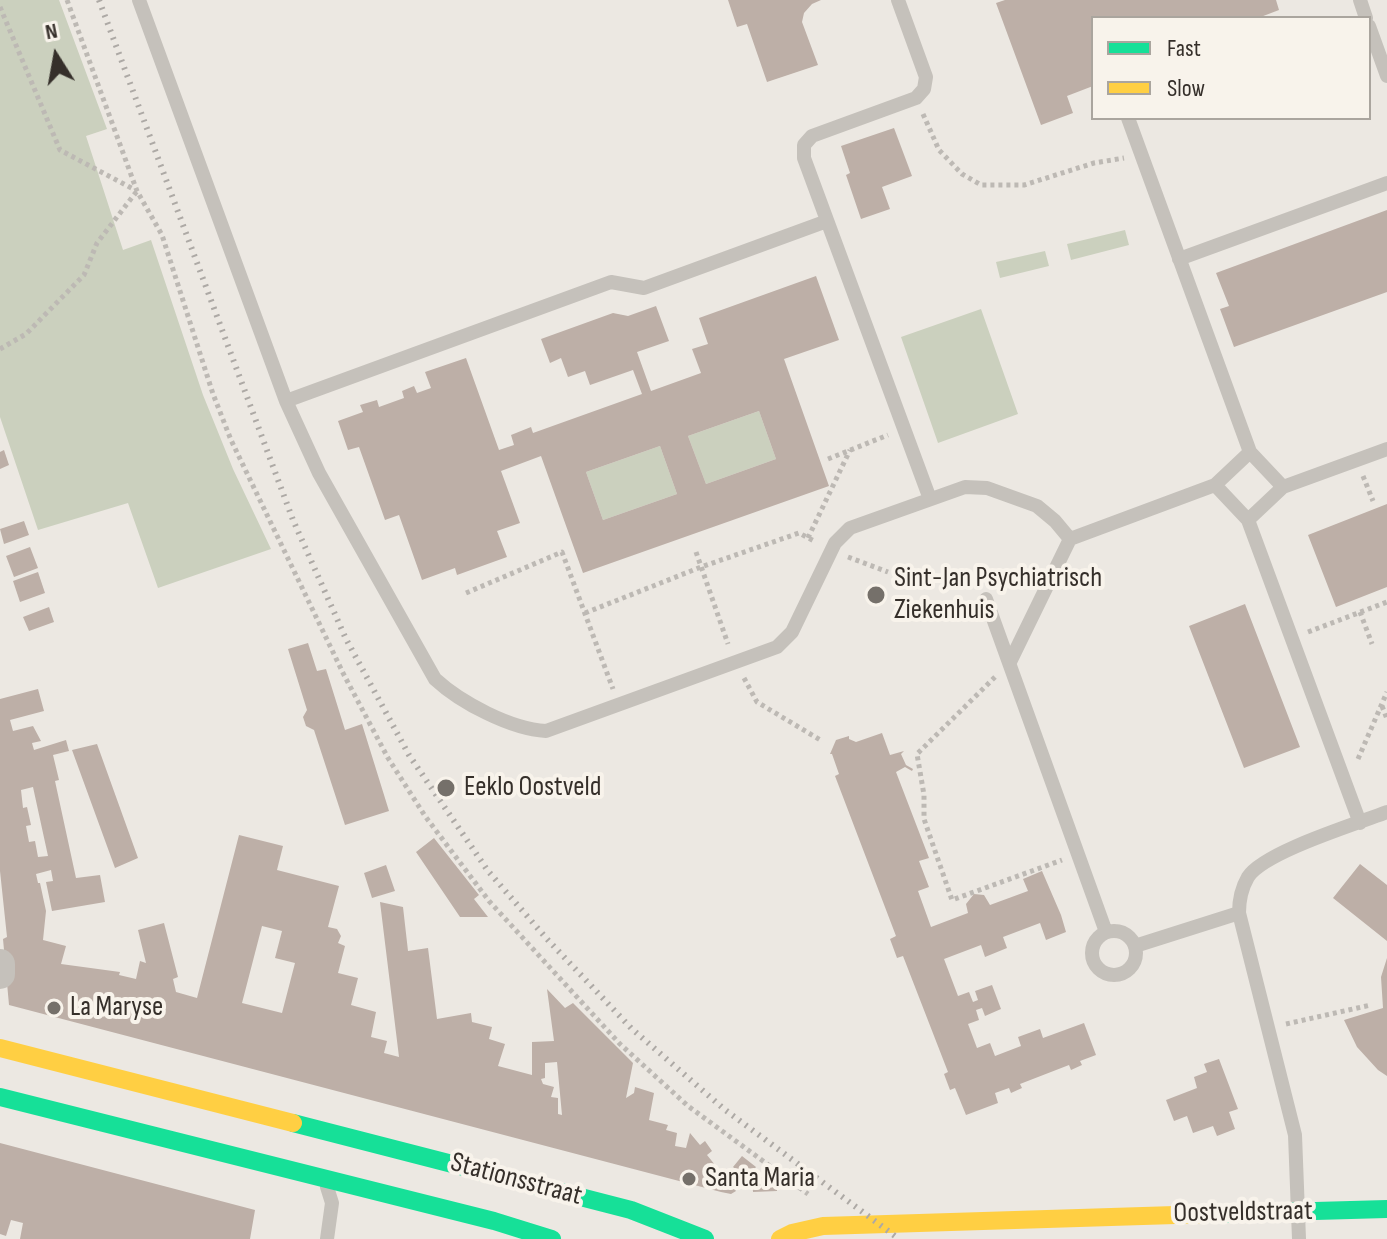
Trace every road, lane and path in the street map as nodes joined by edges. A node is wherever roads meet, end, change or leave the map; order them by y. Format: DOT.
graph roads {
  1 [pos="67,0"];
  2 [pos="139,0"];
  3 [pos="898,0"];
  4 [pos="0,7"];
  5 [pos="1371,32"];
  6 [pos="1387,76"];
  7 [pos="916,98"];
  8 [pos="1129,120"];
  9 [pos="1142,158"];
  10 [pos="1387,183"];
  11 [pos="137,191"];
  12 [pos="827,221"];
  13 [pos="1179,259"];
  14 [pos="0,349"];
  15 [pos="286,401"];
  16 [pos="904,429"];
  17 [pos="1387,449"];
  18 [pos="850,450"];
  19 [pos="1250,452"];
  20 [pos="828,459"];
  21 [pos="1215,485"];
  22 [pos="1283,487"];
  23 [pos="930,499"];
  24 [pos="1248,520"];
  25 [pos="808,538"];
  26 [pos="1070,539"];
  27 [pos="832,551"];
  28 [pos="696,552"];
  29 [pos="701,567"];
  30 [pos="888,572"];
  31 [pos="466,593"];
  32 [pos="986,599"];
  33 [pos="1387,602"];
  34 [pos="1360,612"];
  35 [pos="585,613"];
  36 [pos="1292,639"];
  37 [pos="1372,644"];
  38 [pos="1010,662"];
  39 [pos="734,663"];
  40 [pos="1387,692"];
  41 [pos="619,704"];
  42 [pos="1381,705"];
  43 [pos="1387,719"];
  44 [pos="822,741"];
  45 [pos="1346,786"];
  46 [pos="1387,812"];
  47 [pos="1360,823"];
  48 [pos="1080,854"];
  49 [pos="1239,913"];
  50 [pos="1106,932"];
  51 [pos="1135,946"];
  52 [pos="0,964"];
  53 [pos="0,974"];
  54 [pos="1371,1005"];
  55 [pos="1269,1028"];
  56 [pos="0,1048"];
  57 [pos="0,1097"];
  58 [pos="324,1130"];
  59 [pos="325,1179"];
  60 [pos="821,1202"];
  61 [pos="1387,1209"];
  62 [pos="1297,1210"];
  63 [pos="1035,1220"];
  64 [pos="856,1233"];
  65 [pos="327,1239"];
  66 [pos="552,1239"];
  67 [pos="705,1239"];
  68 [pos="780,1239"];
  69 [pos="1042,1239"];
  70 [pos="1299,1239"];
  1 -- 11 [label="path"];
  2 -- 15 [label="lane"];
  3 -- 7 [label="lane"];
  4 -- 11 [label="path"];
  5 -- 6 [label="lane"];
  7 -- 9 [label="path"];
  7 -- 12 [label="lane"];
  8 -- 9 [label="lane"];
  9 -- 13 [label="lane"];
  10 -- 13 [label="lane"];
  11 -- 14 [label="path"];
  11 -- 60 [label="path"];
  12 -- 15 [label="lane"];
  12 -- 16 [label="lane"];
  13 -- 19 [label="lane"];
  15 -- 41 [label="lane"];
  16 -- 18 [label="path"];
  16 -- 23 [label="lane"];
  17 -- 22 [label="lane"];
  18 -- 20 [label="path"];
  18 -- 25 [label="path"];
  19 -- 21 [label="lane"];
  19 -- 22 [label="lane"];
  21 -- 24 [label="lane"];
  21 -- 26 [label="lane"];
  22 -- 24 [label="lane"];
  23 -- 26 [label="lane"];
  23 -- 27 [label="lane"];
  24 -- 36 [label="lane"];
  25 -- 27 [label="path"];
  25 -- 29 [label="path"];
  26 -- 38 [label="lane"];
  27 -- 30 [label="path"];
  27 -- 39 [label="lane"];
  28 -- 29 [label="path"];
  29 -- 35 [label="path"];
  29 -- 39 [label="path"];
  31 -- 35 [label="path"];
  32 -- 38 [label="lane"];
  33 -- 34 [label="path"];
  34 -- 36 [label="path"];
  34 -- 37 [label="path"];
  35 -- 41 [label="path"];
  36 -- 45 [label="lane"];
  38 -- 48 [label="lane"];
  38 -- 48 [label="path"];
  39 -- 41 [label="lane"];
  39 -- 44 [label="path"];
  40 -- 42 [label="path"];
  42 -- 43 [label="path"];
  42 -- 45 [label="path"];
  45 -- 47 [label="lane"];
  46 -- 47 [label="lane"];
  47 -- 49 [label="lane"];
  48 -- 50 [label="lane"];
  49 -- 51 [label="lane"];
  49 -- 55 [label="lane"];
  50 -- 51 [label="lane"];
  50 -- 51 [label="lane"];
  52 -- 53 [label="street"];
  54 -- 55 [label="path"];
  55 -- 62 [label="lane"];
  56 -- 58 [label="main road, Stationsstraat"];
  57 -- 59 [label="main road, Stationsstraat"];
  58 -- 59 [label="street"];
  58 -- 67 [label="main road, Stationsstraat"];
  59 -- 65 [label="lane"];
  59 -- 66 [label="main road, Stationsstraat"];
  61 -- 62 [label="main road, Oostveldstraat"];
  62 -- 63 [label="main road, Oostveldstraat"];
  62 -- 70 [label="lane"];
  63 -- 64 [label="main road, Oostveldstraat"];
  63 -- 69 [label="lane"];
  64 -- 68 [label="main road, Oostveldstraat"];
}
